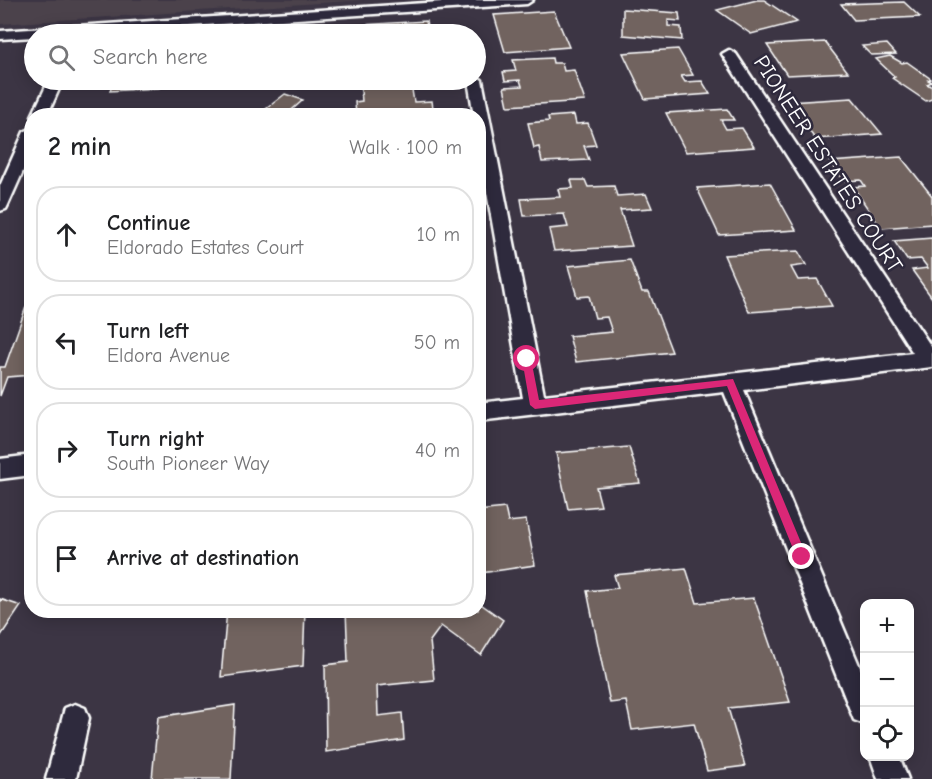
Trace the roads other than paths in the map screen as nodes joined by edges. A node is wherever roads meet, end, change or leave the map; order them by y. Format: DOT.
graph roads {
  1 [pos="527,0"];
  2 [pos="190,24"];
  3 [pos="24,34"];
  4 [pos="0,35"];
  5 [pos="729,54"];
  6 [pos="51,90"];
  7 [pos="477,90"];
  8 [pos="43,108"];
  9 [pos="480,108"];
  10 [pos="486,140"];
  11 [pos="24,150"];
  12 [pos="0,205"];
  13 [pos="930,359"];
  14 [pos="730,382"];
  15 [pos="535,405"];
  16 [pos="486,411"];
  17 [pos="24,466"];
  18 [pos="0,469"];
  19 [pos="863,707"];
  20 [pos="75,718"];
  21 [pos="886,761"];
  22 [pos="61,779"];
  23 [pos="893,779"];
  1 -- 2 [label="street"];
  3 -- 4 [label="street"];
  5 -- 13 [label="street, PIONEER ESTATES COURT"];
  6 -- 8 [label="street"];
  7 -- 9 [label="street"];
  10 -- 15 [label="street"];
  11 -- 12 [label="street"];
  13 -- 14 [label="street"];
  14 -- 15 [label="street"];
  14 -- 19 [label="street"];
  15 -- 16 [label="street"];
  17 -- 18 [label="street"];
  20 -- 22 [label="street"];
  21 -- 23 [label="street"];
}
